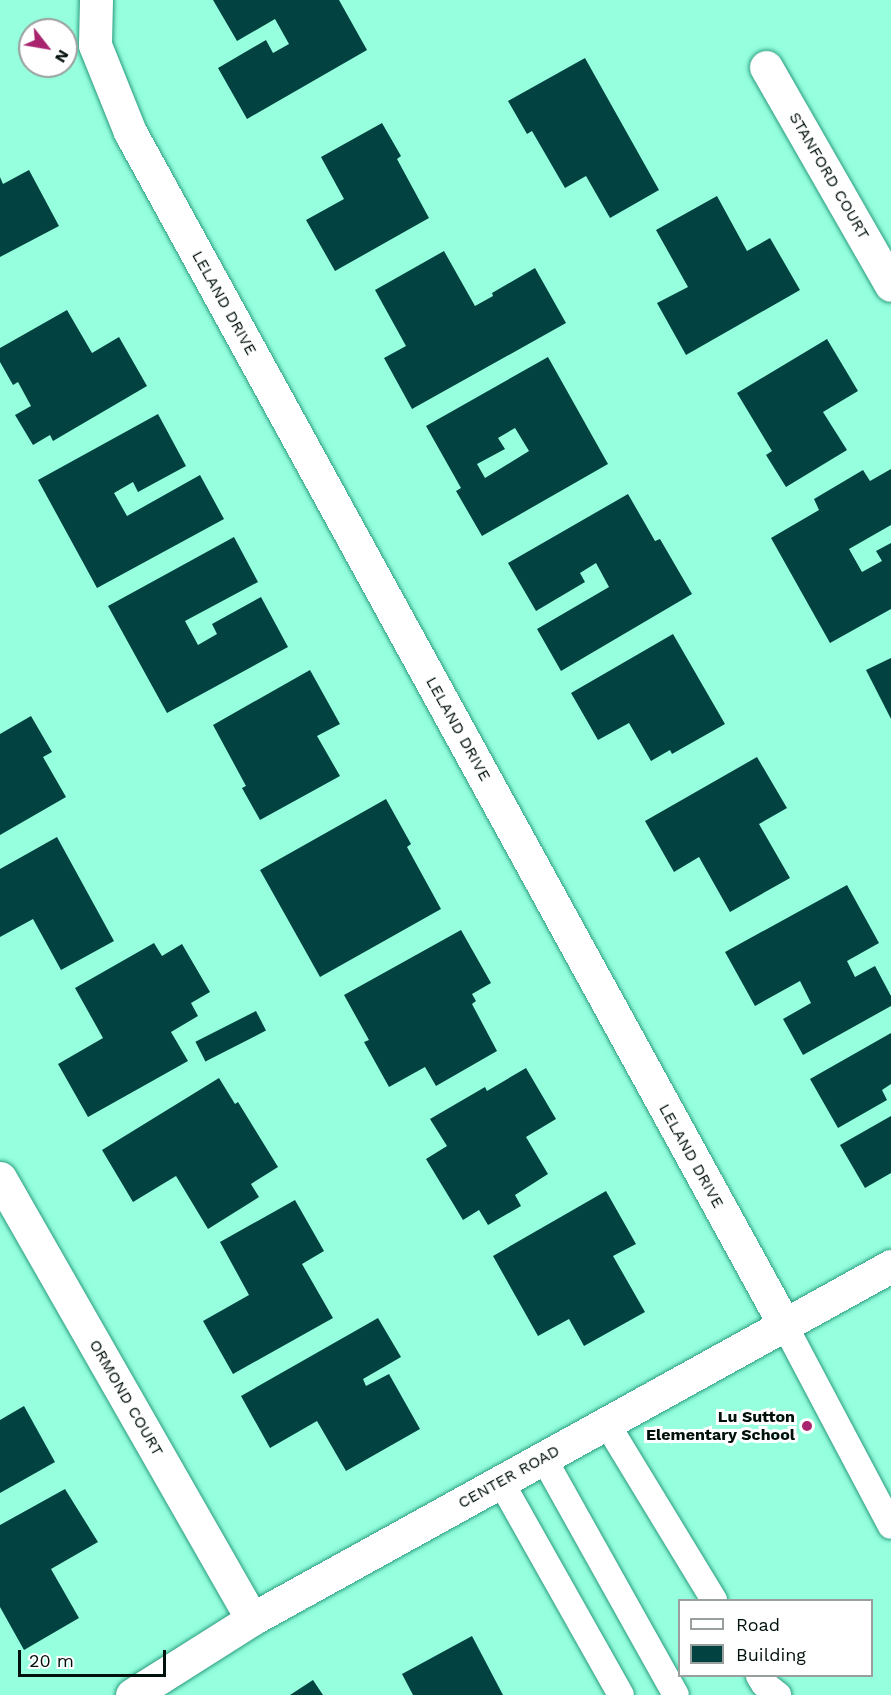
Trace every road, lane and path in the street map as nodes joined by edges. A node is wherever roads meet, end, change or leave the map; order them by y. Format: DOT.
graph roads {
  1 [pos="96,0"];
  2 [pos="766,67"];
  3 [pos="891,285"];
  4 [pos="0,1178"];
  5 [pos="891,1266"];
  6 [pos="785,1326"];
  7 [pos="607,1424"];
  8 [pos="544,1459"];
  9 [pos="501,1482"];
  10 [pos="891,1526"];
  11 [pos="713,1599"];
  12 [pos="252,1618"];
  13 [pos="760,1677"];
  14 [pos="132,1695"];
  15 [pos="621,1695"];
  16 [pos="676,1695"];
  17 [pos="778,1695"];
  1 -- 6 [label="street, LELAND DRIVE"];
  2 -- 3 [label="street, STANFORD COURT"];
  4 -- 12 [label="street, ORMOND COURT"];
  5 -- 6 [label="street, CENTER ROAD"];
  6 -- 7 [label="street, CENTER ROAD"];
  6 -- 10 [label="lane"];
  7 -- 8 [label="street, CENTER ROAD"];
  7 -- 11 [label="lane"];
  8 -- 9 [label="street, CENTER ROAD"];
  8 -- 16 [label="lane"];
  9 -- 12 [label="street, CENTER ROAD"];
  9 -- 15 [label="lane"];
  12 -- 14 [label="street, CENTER ROAD"];
  13 -- 17 [label="lane"];
}
